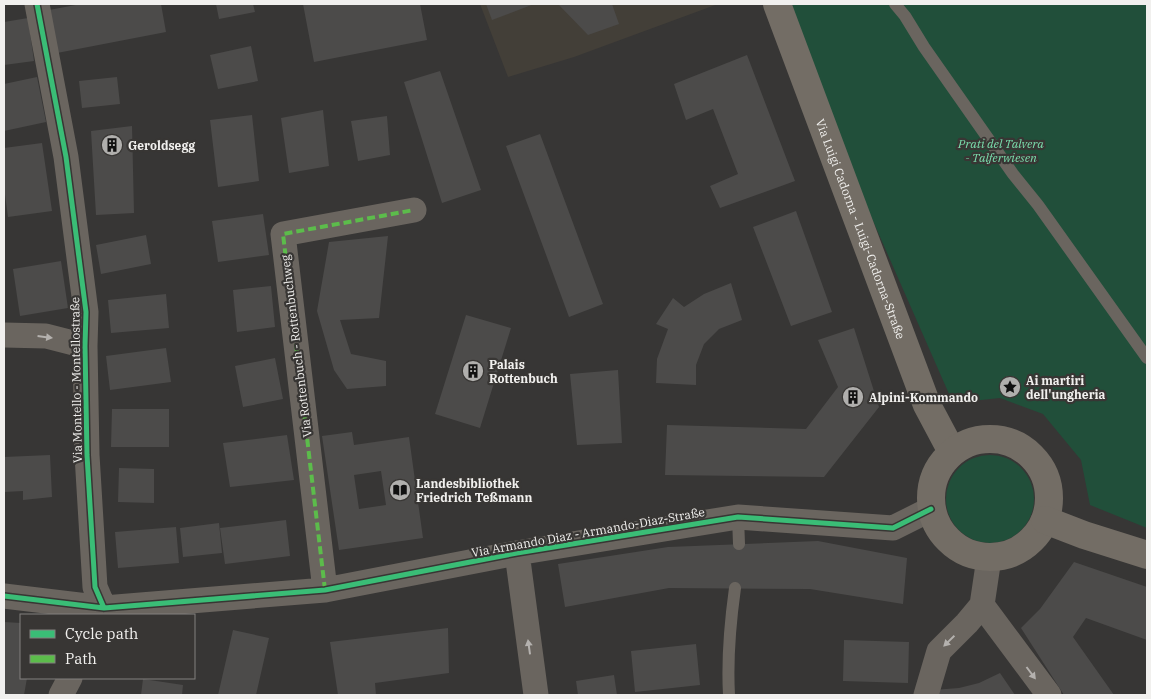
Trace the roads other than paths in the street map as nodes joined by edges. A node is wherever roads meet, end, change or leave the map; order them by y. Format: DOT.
graph roads {
  1 [pos="37,4"];
  2 [pos="777,4"];
  3 [pos="895,4"];
  4 [pos="414,210"];
  5 [pos="4,336"];
  6 [pos="85,346"];
  7 [pos="1147,358"];
  8 [pos="952,452"];
  9 [pos="931,509"];
  10 [pos="738,517"];
  11 [pos="1046,520"];
  12 [pos="738,544"];
  13 [pos="516,553"];
  14 [pos="1147,555"];
  15 [pos="989,558"];
  16 [pos="735,588"];
  17 [pos="325,590"];
  18 [pos="4,596"];
  19 [pos="982,605"];
  20 [pos="103,611"];
  21 [pos="69,679"];
  22 [pos="61,695"];
  23 [pos="536,695"];
  24 [pos="729,695"];
  25 [pos="926,695"];
  26 [pos="1049,695"];
  1 -- 6 [label="street, Via Montello - Montellostraße"];
  2 -- 8 [label="main road, Via Luigi Cadorna - Luigi-Cadorna-Straße"];
  3 -- 7 [label="lane"];
  4 -- 17 [label="street, Via Rottenbuch - Rottenbuchweg"];
  5 -- 6 [label="street, one-way"];
  6 -- 20 [label="street, Via Montello - Montellostraße"];
  8 -- 9 [label="main road"];
  8 -- 11 [label="main road"];
  9 -- 10 [label="street, Via Armando Diaz - Armando-Diaz-Straße"];
  9 -- 15 [label="main road"];
  10 -- 12 [label="lane"];
  10 -- 13 [label="street, Via Armando Diaz - Armando-Diaz-Straße"];
  11 -- 14 [label="main road"];
  11 -- 15 [label="main road"];
  13 -- 17 [label="street, Via Armando Diaz - Armando-Diaz-Straße"];
  23 -- 13 [label="street, one-way"];
  15 -- 19 [label="street"];
  16 -- 24 [label="lane"];
  17 -- 20 [label="street, Via Armando Diaz - Armando-Diaz-Straße"];
  18 -- 20 [label="street, Via Armando Diaz - Armando-Diaz-Straße"];
  19 -- 25 [label="street, one-way"];
  19 -- 26 [label="street, one-way"];
  21 -- 22 [label="street"];
}
